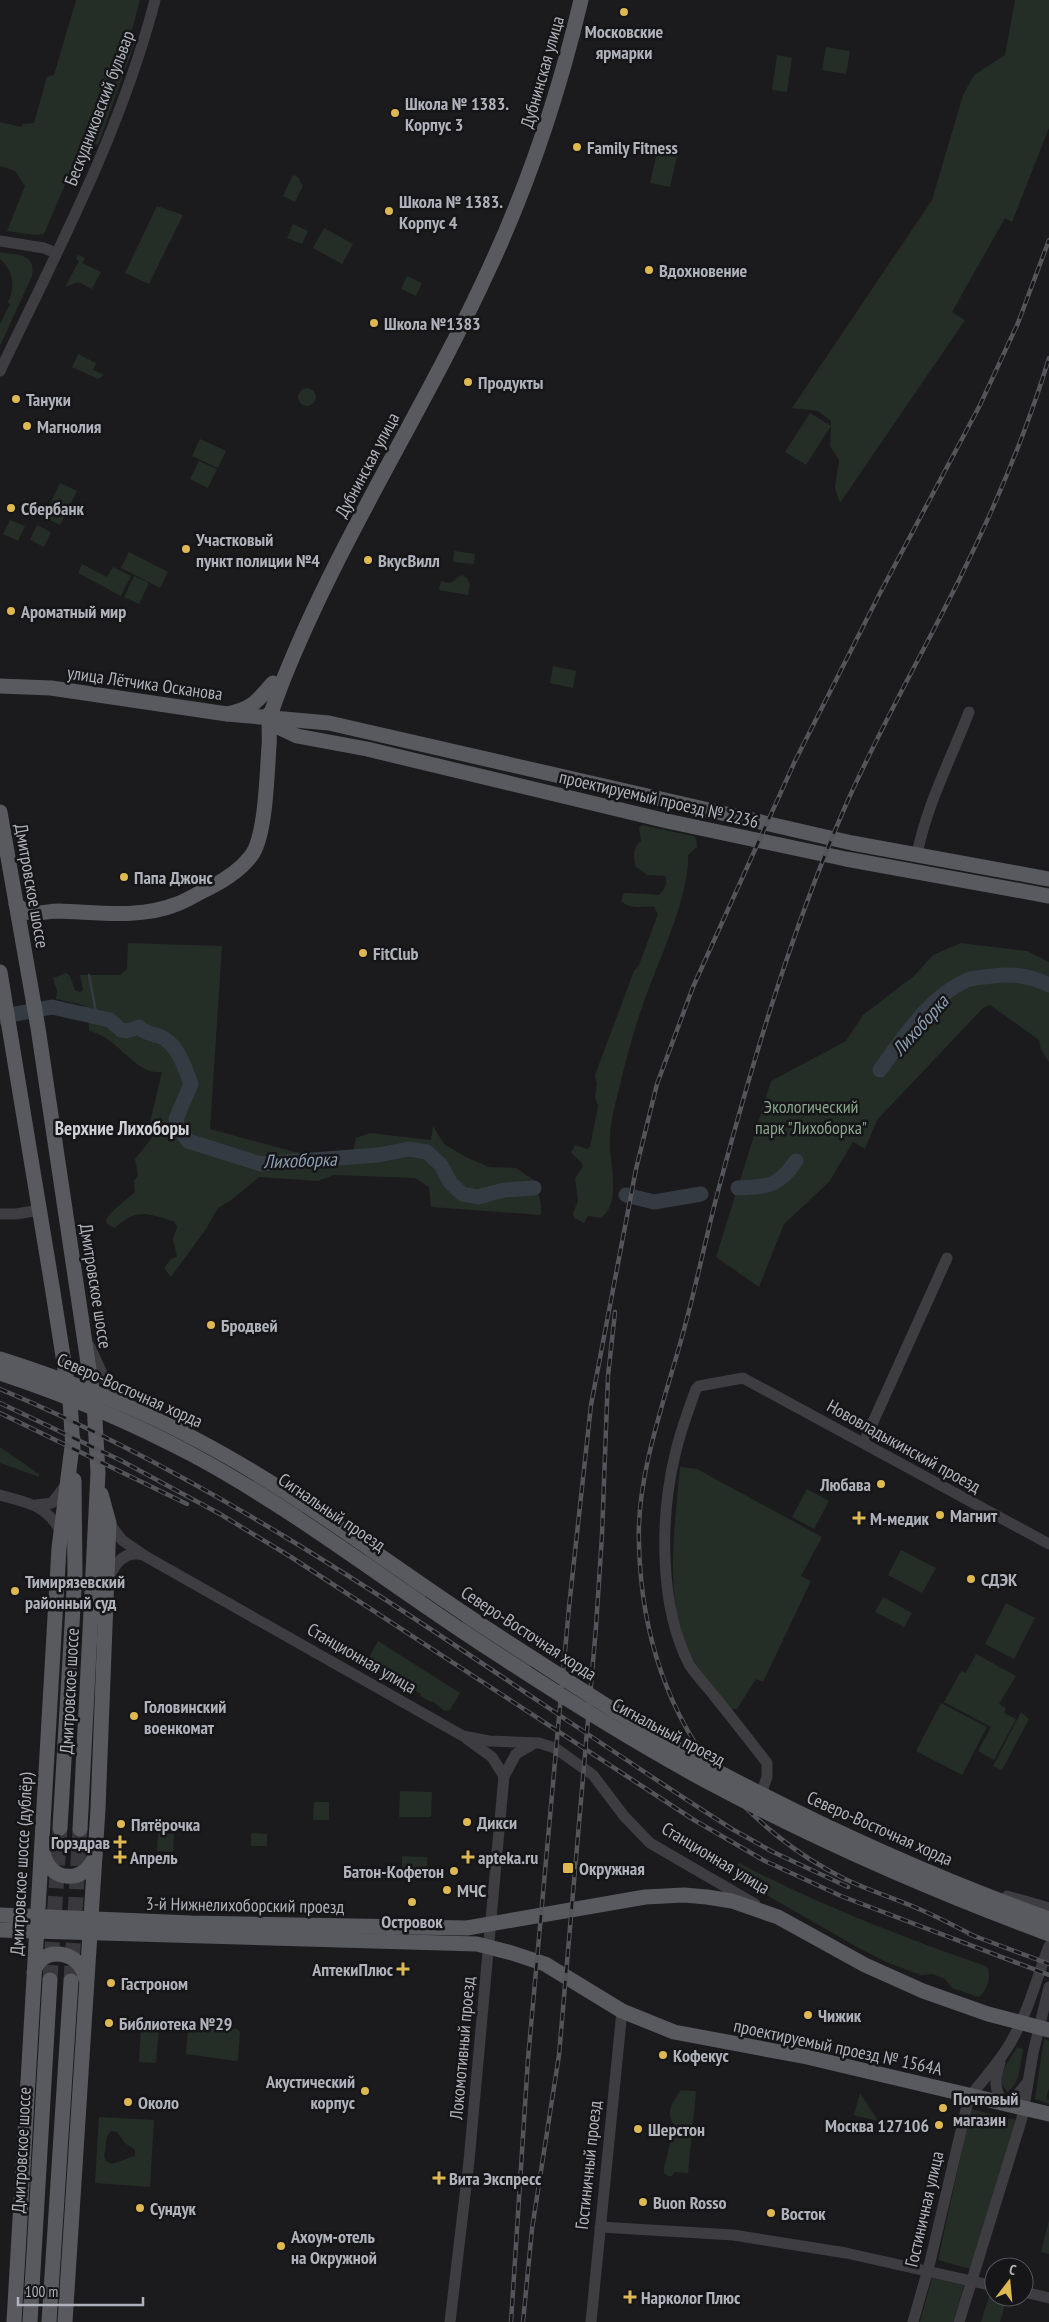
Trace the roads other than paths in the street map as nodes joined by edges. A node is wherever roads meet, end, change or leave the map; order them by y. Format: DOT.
graph roads {
  1 [pos="155,0"];
  2 [pos="581,0"];
  3 [pos="0,241"];
  4 [pos="56,253"];
  5 [pos="0,371"];
  6 [pos="315,607"];
  7 [pos="277,683"];
  8 [pos="0,686"];
  9 [pos="969,712"];
  10 [pos="227,714"];
  11 [pos="270,717"];
  12 [pos="307,720"];
  13 [pos="297,736"];
  14 [pos="269,747"];
  15 [pos="0,812"];
  16 [pos="916,854"];
  17 [pos="1049,879"];
  18 [pos="1049,896"];
  19 [pos="16,904"];
  20 [pos="43,912"];
  21 [pos="23,941"];
  22 [pos="0,972"];
  23 [pos="40,1210"];
  24 [pos="0,1214"];
  25 [pos="947,1258"];
  26 [pos="84,1332"];
  27 [pos="0,1359"];
  28 [pos="0,1373"];
  29 [pos="72,1439"];
  30 [pos="864,1442"];
  31 [pos="98,1473"];
  32 [pos="66,1484"];
  33 [pos="0,1495"];
  34 [pos="36,1505"];
  35 [pos="109,1523"];
  36 [pos="60,1530"];
  37 [pos="1049,1544"];
  38 [pos="144,1556"];
  39 [pos="108,1583"];
  40 [pos="464,1736"];
  41 [pos="534,1743"];
  42 [pos="504,1776"];
  43 [pos="759,1800"];
  44 [pos="60,1828"];
  45 [pos="80,1829"];
  46 [pos="42,1847"];
  47 [pos="96,1851"];
  48 [pos="1049,1908"];
  49 [pos="0,1915"];
  50 [pos="778,1917"];
  51 [pos="1049,1919"];
  52 [pos="36,1924"];
  53 [pos="90,1926"];
  54 [pos="490,1926"];
  55 [pos="0,1930"];
  56 [pos="1049,1934"];
  57 [pos="1049,1946"];
  58 [pos="488,1947"];
  59 [pos="33,1974"];
  60 [pos="50,1980"];
  61 [pos="78,1980"];
  62 [pos="1049,1987"];
  63 [pos="622,2011"];
  64 [pos="1020,2022"];
  65 [pos="1044,2028"];
  66 [pos="1002,2056"];
  67 [pos="1028,2080"];
  68 [pos="970,2096"];
  69 [pos="1004,2104"];
  70 [pos="1024,2109"];
  71 [pos="1049,2114"];
  72 [pos="600,2227"];
  73 [pos="928,2271"];
  74 [pos="972,2281"];
  75 [pos="984,2284"];
  76 [pos="1034,2294"];
  77 [pos="1049,2298"];
  78 [pos="14,2322"];
  79 [pos="30,2322"];
  80 [pos="49,2322"];
  81 [pos="65,2322"];
  82 [pos="450,2322"];
  83 [pos="591,2322"];
  84 [pos="913,2322"];
  85 [pos="959,2322"];
  1 -- 4 [label="street, Бескудниковский бульвар"];
  2 -- 6 [label="main road, Дубнинская улица"];
  3 -- 4 [label="street"];
  4 -- 5 [label="street, Бескудниковский бульвар"];
  6 -- 7 [label="main road, улица Лётчика Осканова"];
  7 -- 10 [label="main road, улица Лётчика Осканова"];
  7 -- 11 [label="main road, улица Лётчика Осканова"];
  7 -- 12 [label="main road"];
  8 -- 10 [label="main road, улица Лётчика Осканова"];
  9 -- 16 [label="street"];
  10 -- 11 [label="main road, проектируемый проезд № 2236"];
  11 -- 12 [label="main road, проектируемый проезд № 2236"];
  11 -- 13 [label="main road, проектируемый проезд № 2236"];
  11 -- 14 [label="main road"];
  12 -- 16 [label="main road, проектируемый проезд № 2236"];
  13 -- 14 [label="main road"];
  13 -- 18 [label="main road, проектируемый проезд № 2236"];
  14 -- 20 [label="main road"];
  15 -- 19 [label="main road, Дмитровское шоссе"];
  16 -- 17 [label="main road, проектируемый проезд № 2236"];
  19 -- 20 [label="main road"];
  19 -- 21 [label="main road, Дмитровское шоссе"];
  20 -- 21 [label="main road"];
  21 -- 26 [label="main road, Дмитровское шоссе"];
  22 -- 23 [label="main road, Дмитровское шоссе"];
  23 -- 24 [label="street"];
  23 -- 29 [label="main road, Дмитровское шоссе"];
  25 -- 30 [label="street"];
  26 -- 31 [label="main road, Дмитровское шоссе"];
  26 -- 43 [label="street, Сигнальный проезд"];
  27 -- 51 [label="main road, Северо-Восточная хорда, bridge"];
  28 -- 56 [label="main road, Северо-Восточная хорда, bridge"];
  29 -- 32 [label="main road, Дмитровское шоссе (дублёр)"];
  29 -- 44 [label="main road, Дмитровское шоссе"];
  30 -- 37 [label="street, Нововладыкинский проезд"];
  30 -- 43 [label="street, Нововладыкинский проезд"];
  31 -- 35 [label="main road"];
  31 -- 45 [label="main road, Дмитровское шоссе"];
  32 -- 34 [label="street"];
  32 -- 36 [label="main road, Дмитровское шоссе (дублёр)"];
  33 -- 34 [label="street"];
  34 -- 36 [label="street"];
  35 -- 38 [label="street, Станционная улица"];
  35 -- 39 [label="main road"];
  36 -- 46 [label="main road, Дмитровское шоссе (дублёр)"];
  38 -- 39 [label="street"];
  38 -- 40 [label="street, Станционная улица"];
  39 -- 47 [label="main road"];
  40 -- 41 [label="street, Станционная улица"];
  40 -- 42 [label="street"];
  41 -- 42 [label="street, Локомотивный проезд"];
  41 -- 50 [label="street, Станционная улица"];
  42 -- 54 [label="street, Локомотивный проезд"];
  43 -- 48 [label="street, Сигнальный проезд"];
  46 -- 47 [label="main road"];
  46 -- 52 [label="main road, Дмитровское шоссе (дублёр)"];
  47 -- 53 [label="main road"];
  49 -- 52 [label="main road, 3-й Нижнелихоборский проезд"];
  50 -- 54 [label="main road, 3-й Нижнелихоборский проезд"];
  50 -- 64 [label="main road, Станционная улица"];
  52 -- 53 [label="main road, 3-й Нижнелихоборский проезд"];
  52 -- 55 [label="main road, 3-й Нижнелихоборский проезд"];
  52 -- 59 [label="main road, Дмитровское шоссе (дублёр)"];
  53 -- 54 [label="main road, 3-й Нижнелихоборский проезд"];
  53 -- 58 [label="main road, 3-й Нижнелихоборский проезд"];
  53 -- 61 [label="main road"];
  54 -- 58 [label="street, Локомотивный проезд"];
  57 -- 64 [label="street, Гостиничная улица"];
  58 -- 63 [label="main road, 3-й Нижнелихоборский проезд"];
  58 -- 82 [label="street, Локомотивный проезд"];
  59 -- 61 [label="main road"];
  59 -- 78 [label="main road, Дмитровское шоссе (дублёр)"];
  60 -- 79 [label="main road, Дмитровское шоссе"];
  61 -- 80 [label="main road"];
  61 -- 81 [label="main road"];
  62 -- 65 [label="street"];
  63 -- 68 [label="main road, проектируемый проезд № 1564А"];
  63 -- 72 [label="street, Гостиничный проезд"];
  64 -- 65 [label="main road, Станционная улица"];
  64 -- 66 [label="street, Гостиничная улица"];
  65 -- 67 [label="street"];
  66 -- 68 [label="street, Гостиничная улица"];
  66 -- 69 [label="street"];
  67 -- 69 [label="street"];
  67 -- 70 [label="street"];
  68 -- 69 [label="main road, проектируемый проезд № 1564А"];
  68 -- 73 [label="street, Гостиничная улица"];
  69 -- 70 [label="main road, проектируемый проезд № 1564А"];
  70 -- 71 [label="main road, проектируемый проезд № 1564А"];
  70 -- 74 [label="street"];
  72 -- 73 [label="street"];
  72 -- 83 [label="street, Гостиничный проезд"];
  73 -- 74 [label="street"];
  73 -- 84 [label="street, Гостиничная улица"];
  74 -- 75 [label="street"];
  74 -- 85 [label="street"];
  76 -- 77 [label="street"];
}
